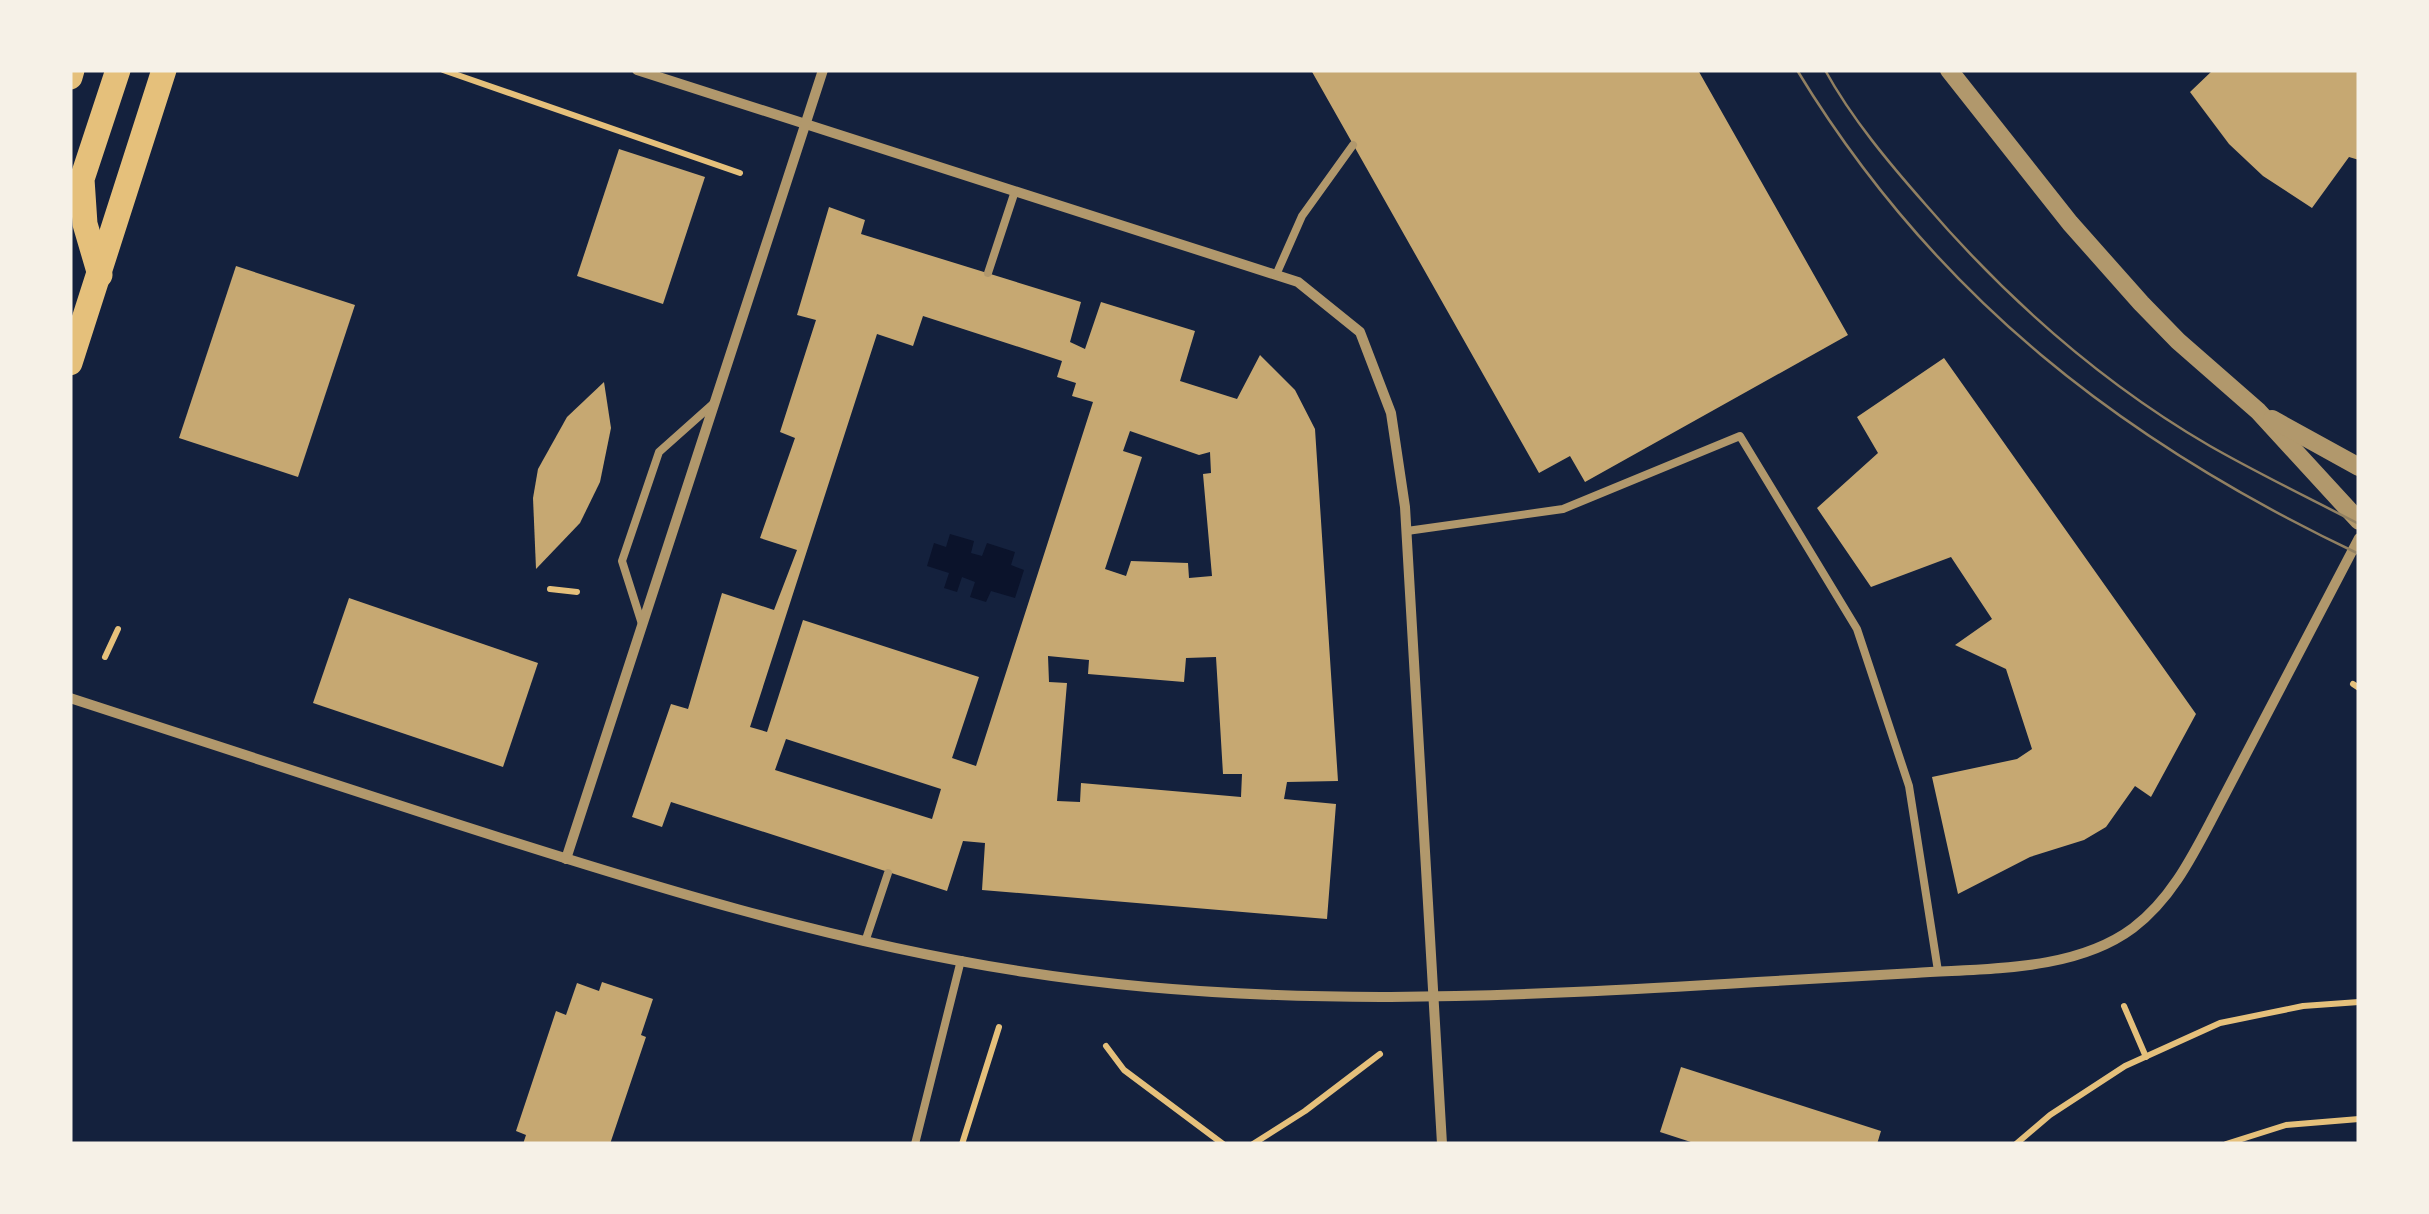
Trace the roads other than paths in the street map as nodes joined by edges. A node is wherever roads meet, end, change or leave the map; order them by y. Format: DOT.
graph roads {
  1 [pos="118,70"];
  2 [pos="164,70"];
  3 [pos="636,70"];
  4 [pos="822,70"];
  5 [pos="1949,70"];
  6 [pos="804,124"];
  7 [pos="1354,145"];
  8 [pos="1015,192"];
  9 [pos="988,273"];
  10 [pos="100,275"];
  11 [pos="1276,275"];
  12 [pos="70,363"];
  13 [pos="714,403"];
  14 [pos="2258,411"];
  15 [pos="2359,467"];
  16 [pos="2359,521"];
  17 [pos="1406,531"];
  18 [pos="2359,538"];
  19 [pos="642,624"];
  20 [pos="70,698"];
  21 [pos="566,859"];
  22 [pos="888,873"];
  23 [pos="865,942"];
  24 [pos="962,960"];
  25 [pos="1938,971"];
  26 [pos="1435,998"];
  27 [pos="915,1144"];
  28 [pos="1442,1144"];
  1 -- 10 [label="main road"];
  2 -- 10 [label="main road"];
  3 -- 6 [label="street"];
  4 -- 6 [label="street"];
  5 -- 14 [label="street"];
  6 -- 8 [label="street"];
  6 -- 13 [label="street"];
  7 -- 11 [label="lane"];
  8 -- 9 [label="lane"];
  8 -- 11 [label="street"];
  10 -- 12 [label="main road"];
  11 -- 17 [label="street"];
  13 -- 19 [label="street"];
  13 -- 19 [label="lane"];
  14 -- 15 [label="street"];
  14 -- 16 [label="street"];
  17 -- 25 [label="lane"];
  17 -- 26 [label="street"];
  18 -- 25 [label="street"];
  19 -- 21 [label="street"];
  20 -- 21 [label="street"];
  21 -- 23 [label="street"];
  22 -- 23 [label="lane"];
  23 -- 24 [label="street"];
  24 -- 26 [label="street"];
  24 -- 27 [label="lane"];
  25 -- 26 [label="street"];
  26 -- 28 [label="street"];
}
